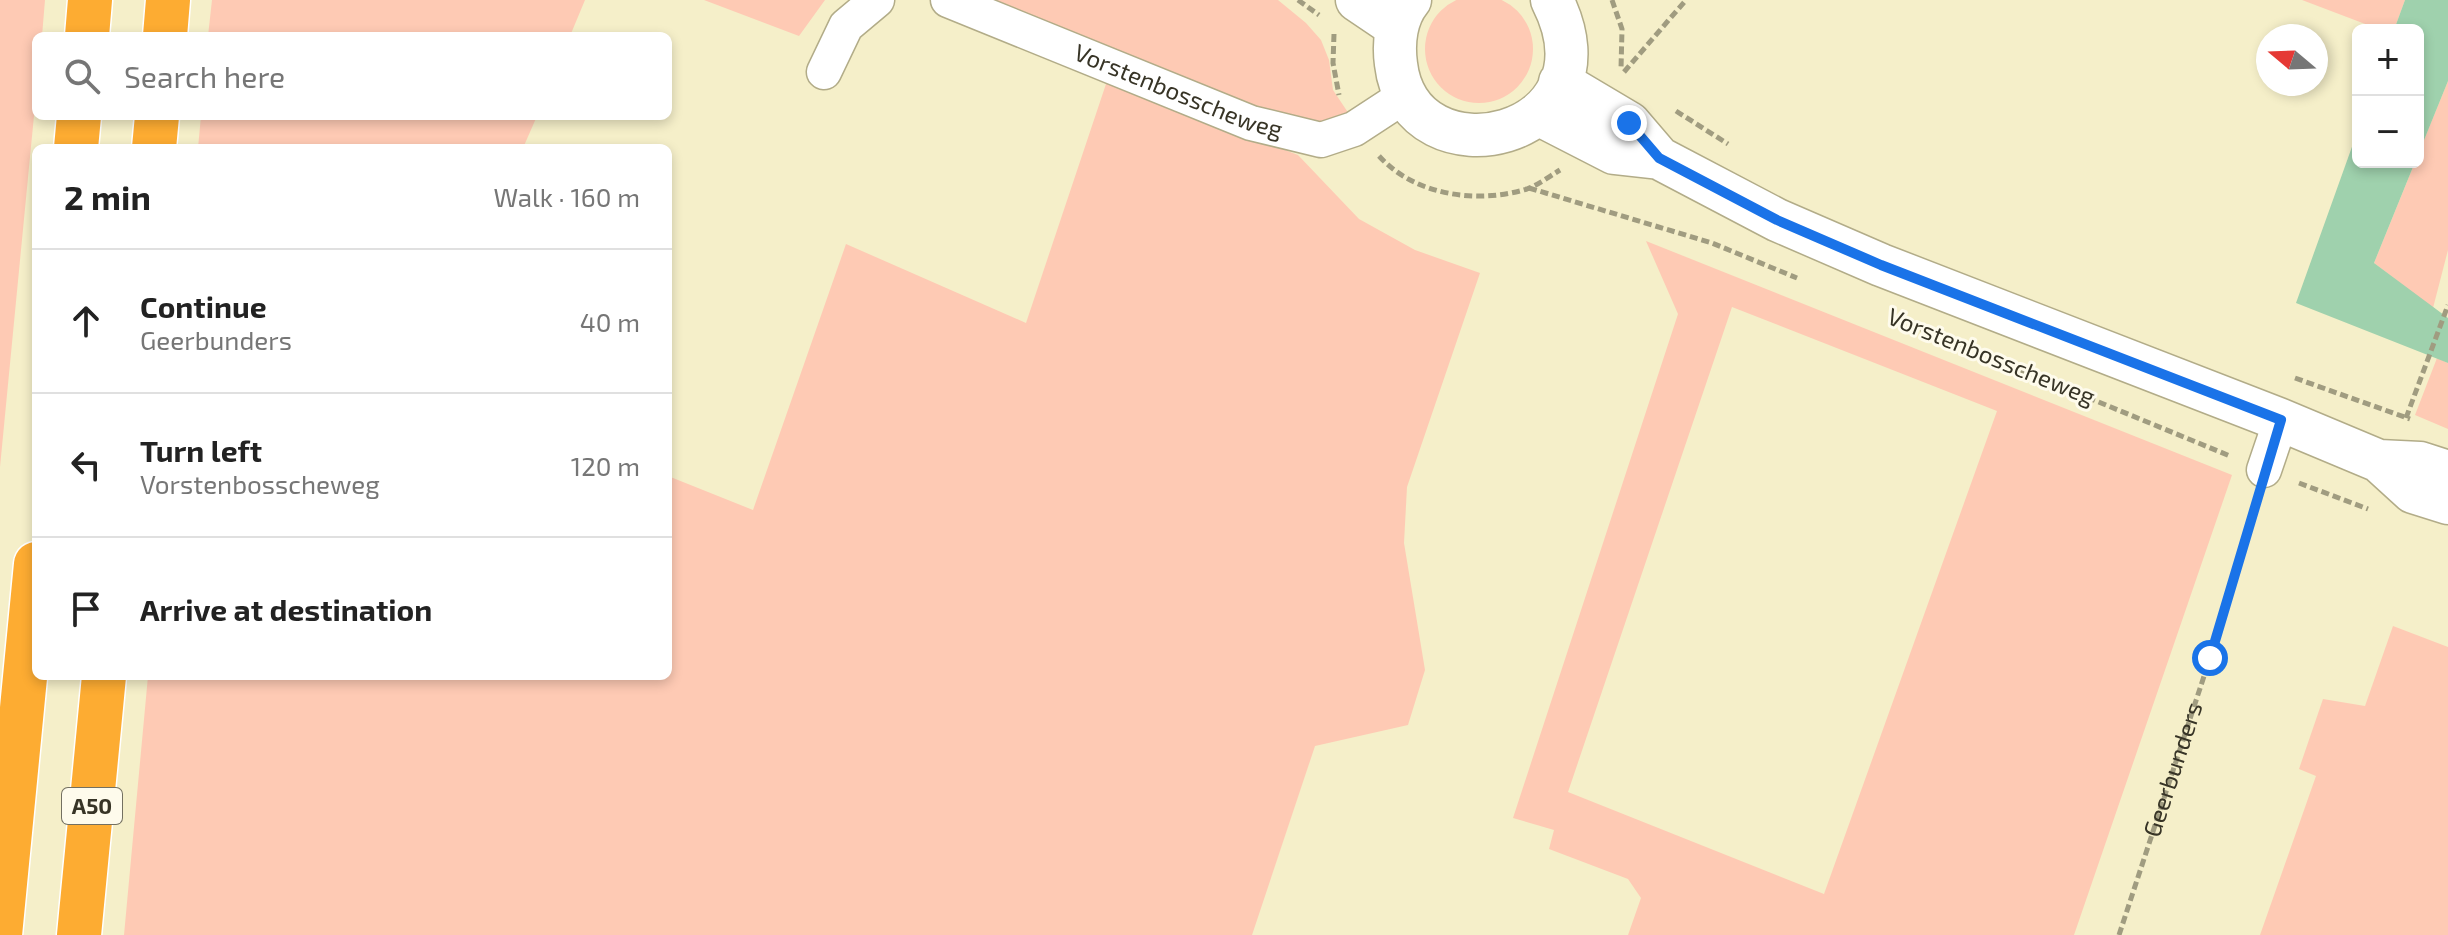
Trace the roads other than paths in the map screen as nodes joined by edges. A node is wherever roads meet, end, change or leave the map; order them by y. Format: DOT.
graph roads {
  1 [pos="90,0"];
  2 [pos="168,0"];
  3 [pos="877,0"];
  4 [pos="948,0"];
  5 [pos="1357,0"];
  6 [pos="1552,0"];
  7 [pos="1404,13"];
  8 [pos="87,32"];
  9 [pos="165,32"];
  10 [pos="824,72"];
  11 [pos="1406,95"];
  12 [pos="1549,98"];
  13 [pos="79,120"];
  14 [pos="157,120"];
  15 [pos="76,144"];
  16 [pos="154,144"];
  17 [pos="2281,420"];
  18 [pos="2379,461"];
  19 [pos="2264,470"];
  20 [pos="2448,472"];
  21 [pos="2448,503"];
  22 [pos="32,605"];
  23 [pos="104,680"];
  24 [pos="0,935"];
  25 [pos="79,935"];
  1 -- 8 [label="highway"];
  2 -- 9 [label="highway"];
  3 -- 10 [label="street"];
  4 -- 11 [label="street, Vorstenbosscheweg"];
  5 -- 7 [label="street"];
  6 -- 12 [label="street"];
  7 -- 11 [label="street"];
  11 -- 12 [label="street"];
  12 -- 17 [label="street, Vorstenbosscheweg"];
  13 -- 15 [label="highway"];
  14 -- 16 [label="highway"];
  17 -- 18 [label="street, Vorstenbosscheweg"];
  17 -- 19 [label="street"];
  18 -- 20 [label="street, Vorstenbosscheweg"];
  18 -- 21 [label="street, Vorstenbosscheweg"];
  22 -- 24 [label="highway"];
  23 -- 25 [label="highway, A50"];
}
